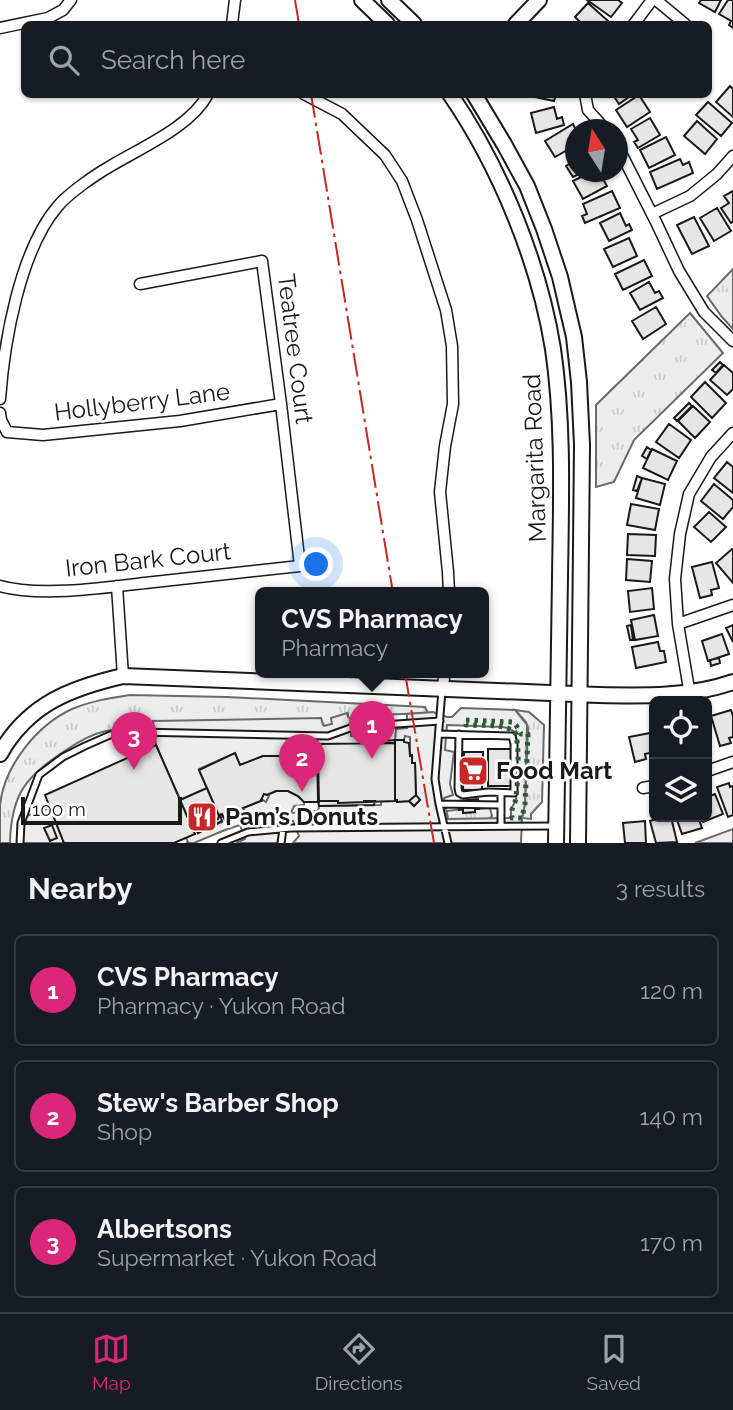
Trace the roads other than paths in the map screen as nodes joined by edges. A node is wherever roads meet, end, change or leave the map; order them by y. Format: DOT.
graph roads {
  1 [pos="71,0"];
  2 [pos="235,0"];
  3 [pos="362,0"];
  4 [pos="389,0"];
  5 [pos="539,0"];
  6 [pos="654,0"];
  7 [pos="34,21"];
  8 [pos="232,21"];
  9 [pos="384,21"];
  10 [pos="411,21"];
  11 [pos="519,21"];
  12 [pos="636,21"];
  13 [pos="681,21"];
  14 [pos="21,24"];
  15 [pos="0,28"];
  16 [pos="206,98"];
  17 [pos="312,98"];
  18 [pos="452,98"];
  19 [pos="476,98"];
  20 [pos="586,98"];
  21 [pos="598,119"];
  22 [pos="733,156"];
  23 [pos="628,167"];
  24 [pos="652,214"];
  25 [pos="141,284"];
  26 [pos="733,341"];
  27 [pos="0,399"];
  28 [pos="281,404"];
  29 [pos="0,413"];
  30 [pos="733,433"];
  31 [pos="300,566"];
  32 [pos="0,586"];
  33 [pos="117,586"];
  34 [pos="449,587"];
  35 [pos="733,605"];
  36 [pos="678,624"];
  37 [pos="123,676"];
  38 [pos="444,678"];
  39 [pos="733,682"];
  40 [pos="442,690"];
  41 [pos="558,695"];
  42 [pos="579,695"];
  43 [pos="649,696"];
  44 [pos="690,696"];
  45 [pos="693,696"];
  46 [pos="440,721"];
  47 [pos="439,734"];
  48 [pos="459,734"];
  49 [pos="0,754"];
  50 [pos="733,762"];
  51 [pos="712,769"];
  52 [pos="649,787"];
  53 [pos="643,788"];
  54 [pos="501,793"];
  55 [pos="439,804"];
  56 [pos="501,805"];
  57 [pos="444,826"];
  58 [pos="501,826"];
  59 [pos="556,826"];
  60 [pos="283,829"];
  61 [pos="20,843"];
  62 [pos="221,843"];
  63 [pos="281,843"];
  64 [pos="448,843"];
  65 [pos="556,843"];
  66 [pos="578,843"];
  1 -- 7 [label="street"];
  2 -- 8 [label="street"];
  3 -- 9 [label="main road"];
  4 -- 10 [label="main road"];
  5 -- 11 [label="main road"];
  6 -- 12 [label="street"];
  6 -- 13 [label="street"];
  14 -- 15 [label="street"];
  16 -- 27 [label="street"];
  17 -- 34 [label="street"];
  18 -- 41 [label="main road, Margarita Road"];
  19 -- 42 [label="main road, Margarita Road"];
  20 -- 21 [label="street"];
  22 -- 24 [label="street"];
  23 -- 24 [label="street"];
  24 -- 26 [label="street"];
  25 -- 28 [label="street, Teatree Court"];
  28 -- 29 [label="street, Hollyberry Lane"];
  28 -- 31 [label="street, Teatree Court"];
  30 -- 36 [label="street"];
  31 -- 33 [label="street, Iron Bark Court"];
  32 -- 33 [label="street, Iron Bark Court"];
  33 -- 37 [label="street"];
  35 -- 36 [label="street"];
  36 -- 44 [label="street"];
  37 -- 40 [label="main road"];
  37 -- 49 [label="main road"];
  38 -- 40 [label="street"];
  39 -- 45 [label="main road"];
  40 -- 41 [label="main road"];
  40 -- 46 [label="lane"];
  41 -- 42 [label="main road"];
  41 -- 59 [label="main road, Margarita Road"];
  42 -- 43 [label="main road"];
  42 -- 66 [label="main road, Margarita Road"];
  46 -- 47 [label="lane"];
  46 -- 61 [label="lane"];
  47 -- 48 [label="lane"];
  47 -- 55 [label="lane"];
  48 -- 54 [label="lane"];
  48 -- 54 [label="lane"];
  50 -- 51 [label="street"];
  52 -- 53 [label="street"];
  54 -- 56 [label="lane"];
  55 -- 56 [label="lane"];
  55 -- 57 [label="lane"];
  56 -- 58 [label="lane"];
  57 -- 58 [label="lane"];
  57 -- 60 [label="lane"];
  57 -- 64 [label="lane"];
  58 -- 59 [label="lane"];
  59 -- 65 [label="main road, Margarita Road"];
  60 -- 62 [label="lane"];
  60 -- 63 [label="lane"];
}
